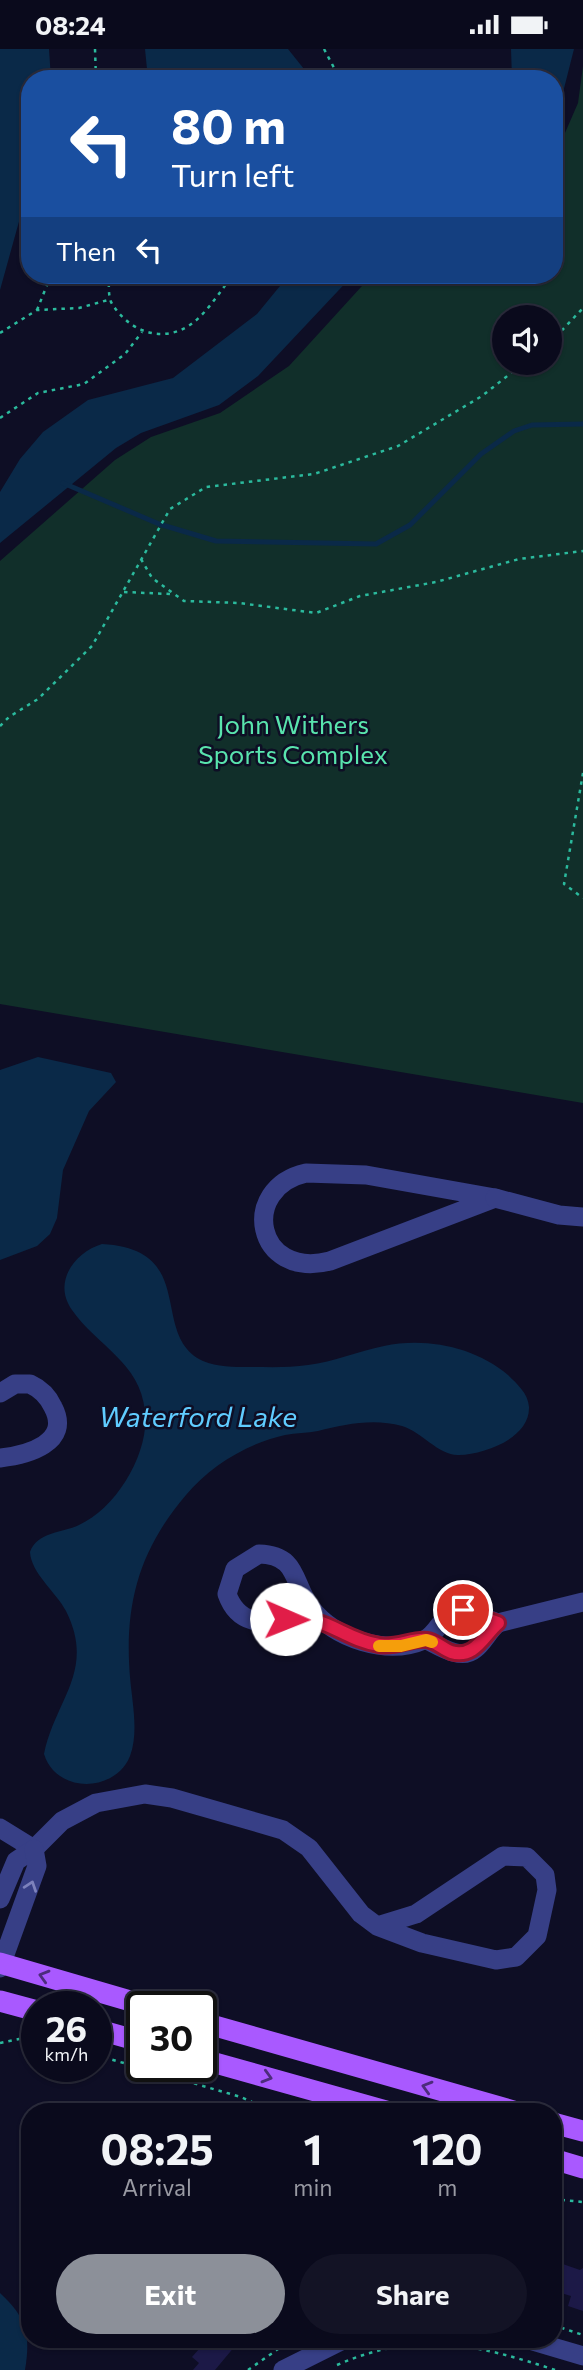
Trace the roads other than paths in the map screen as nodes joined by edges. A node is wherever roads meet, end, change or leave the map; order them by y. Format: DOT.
graph roads {
  1 [pos="495,1198"];
  2 [pos="583,1217"];
  3 [pos="0,1393"];
  4 [pos="0,1458"];
  5 [pos="583,1602"];
  6 [pos="321,1620"];
  7 [pos="498,1623"];
  8 [pos="426,1640"];
  9 [pos="0,1828"];
  10 [pos="34,1849"];
  11 [pos="0,1899"];
  12 [pos="377,1926"];
  13 [pos="1,1965"];
  14 [pos="126,2000"];
  15 [pos="0,2001"];
  16 [pos="21,2007"];
  17 [pos="217,2027"];
  18 [pos="217,2063"];
  19 [pos="358,2103"];
  20 [pos="485,2103"];
  21 [pos="562,2125"];
  22 [pos="583,2131"];
  23 [pos="562,2162"];
  24 [pos="583,2168"];
  25 [pos="327,2348"];
  26 [pos="556,2348"];
  27 [pos="583,2356"];
  28 [pos="283,2370"];
  1 -- 1 [label="street"];
  1 -- 2 [label="street"];
  3 -- 4 [label="street"];
  5 -- 7 [label="street"];
  6 -- 6 [label="street"];
  6 -- 8 [label="street"];
  7 -- 8 [label="street"];
  7 -- 8 [label="street"];
  9 -- 10 [label="street"];
  10 -- 11 [label="street"];
  10 -- 12 [label="street"];
  13 -- 10 [label="street, one-way"];
  12 -- 12 [label="street"];
  14 -- 13 [label="main road, one-way"];
  15 -- 16 [label="main road"];
  20 -- 17 [label="main road, one-way"];
  18 -- 19 [label="main road, one-way"];
  21 -- 22 [label="main road"];
  23 -- 24 [label="main road"];
  25 -- 28 [label="street"];
  26 -- 27 [label="street"];
}
